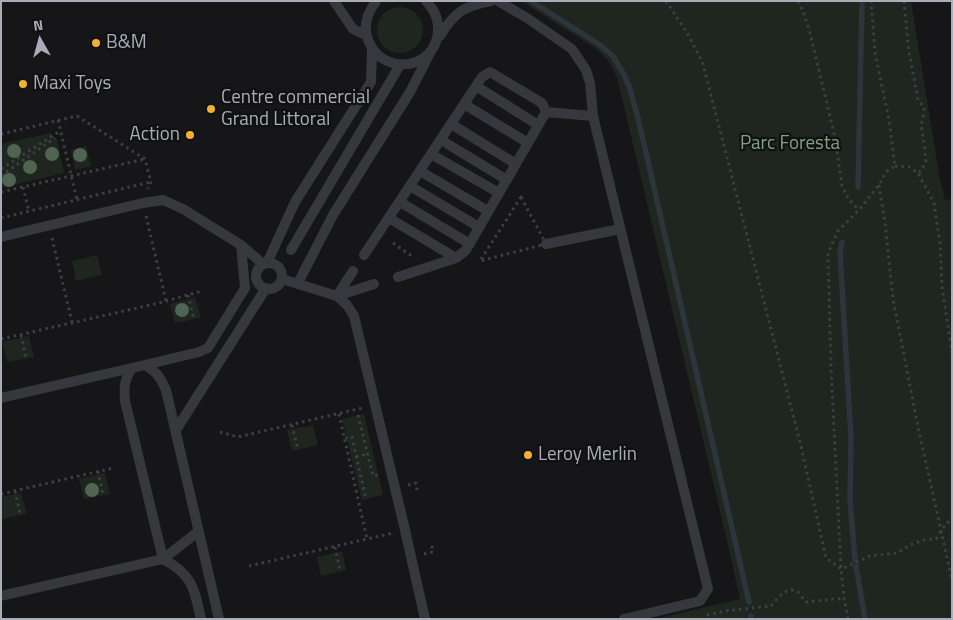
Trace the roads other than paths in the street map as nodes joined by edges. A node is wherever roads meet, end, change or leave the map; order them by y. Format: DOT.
graph roads {
  1 [pos="334,1"];
  2 [pos="375,1"];
  3 [pos="426,1"];
  4 [pos="491,1"];
  5 [pos="498,1"];
  6 [pos="366,35"];
  7 [pos="438,39"];
  8 [pos="372,50"];
  9 [pos="430,53"];
  10 [pos="400,65"];
  11 [pos="476,86"];
  12 [pos="464,104"];
  13 [pos="546,112"];
  14 [pos="592,116"];
  15 [pos="451,124"];
  16 [pos="538,125"];
  17 [pos="441,140"];
  18 [pos="528,143"];
  19 [pos="431,154"];
  20 [pos="516,164"];
  21 [pos="420,171"];
  22 [pos="507,180"];
  23 [pos="410,186"];
  24 [pos="499,193"];
  25 [pos="400,202"];
  26 [pos="488,211"];
  27 [pos="390,218"];
  28 [pos="479,227"];
  29 [pos="620,229"];
  30 [pos="1,237"];
  31 [pos="470,244"];
  32 [pos="546,244"];
  33 [pos="241,245"];
  34 [pos="290,250"];
  35 [pos="364,255"];
  36 [pos="456,258"];
  37 [pos="265,263"];
  38 [pos="353,272"];
  39 [pos="398,277"];
  40 [pos="282,279"];
  41 [pos="298,283"];
  42 [pos="374,284"];
  43 [pos="262,286"];
  44 [pos="245,288"];
  45 [pos="337,296"];
  46 [pos="145,365"];
  47 [pos="132,368"];
  48 [pos="1,398"];
  49 [pos="176,430"];
  50 [pos="199,531"];
  51 [pos="163,559"];
  52 [pos="1,596"];
  53 [pos="201,619"];
  54 [pos="219,619"];
  55 [pos="425,619"];
  56 [pos="624,619"];
  1 -- 6 [label="lane"];
  2 -- 6 [label="lane"];
  3 -- 7 [label="lane"];
  4 -- 7 [label="lane"];
  5 -- 14 [label="lane"];
  6 -- 8 [label="lane"];
  7 -- 9 [label="lane"];
  8 -- 10 [label="lane"];
  8 -- 37 [label="lane"];
  9 -- 10 [label="lane"];
  9 -- 41 [label="lane"];
  10 -- 34 [label="lane"];
  11 -- 12 [label="lane"];
  11 -- 13 [label="lane"];
  11 -- 16 [label="lane"];
  12 -- 15 [label="lane"];
  12 -- 18 [label="lane"];
  13 -- 14 [label="lane"];
  13 -- 16 [label="lane"];
  14 -- 29 [label="lane"];
  15 -- 17 [label="lane"];
  15 -- 20 [label="lane"];
  16 -- 18 [label="lane"];
  17 -- 19 [label="lane"];
  17 -- 22 [label="lane"];
  18 -- 20 [label="lane"];
  19 -- 21 [label="lane"];
  19 -- 24 [label="lane"];
  20 -- 22 [label="lane"];
  21 -- 23 [label="lane"];
  21 -- 26 [label="lane"];
  22 -- 24 [label="lane"];
  23 -- 25 [label="lane"];
  23 -- 28 [label="lane"];
  24 -- 26 [label="lane"];
  25 -- 27 [label="lane"];
  25 -- 31 [label="lane"];
  26 -- 28 [label="lane"];
  27 -- 35 [label="lane"];
  27 -- 36 [label="lane"];
  28 -- 31 [label="lane"];
  29 -- 32 [label="lane"];
  29 -- 56 [label="lane"];
  30 -- 33 [label="lane"];
  31 -- 36 [label="lane"];
  33 -- 37 [label="lane"];
  33 -- 44 [label="lane"];
  36 -- 39 [label="lane"];
  37 -- 40 [label="lane"];
  37 -- 43 [label="lane"];
  38 -- 45 [label="lane"];
  40 -- 41 [label="lane"];
  40 -- 43 [label="lane"];
  41 -- 45 [label="lane"];
  42 -- 45 [label="lane"];
  43 -- 44 [label="lane"];
  43 -- 49 [label="lane"];
  44 -- 46 [label="lane"];
  45 -- 55 [label="lane"];
  46 -- 47 [label="lane"];
  46 -- 49 [label="lane"];
  47 -- 48 [label="lane"];
  47 -- 51 [label="lane"];
  49 -- 50 [label="lane"];
  50 -- 51 [label="lane"];
  50 -- 54 [label="lane"];
  51 -- 52 [label="lane"];
  51 -- 53 [label="lane"];
}
